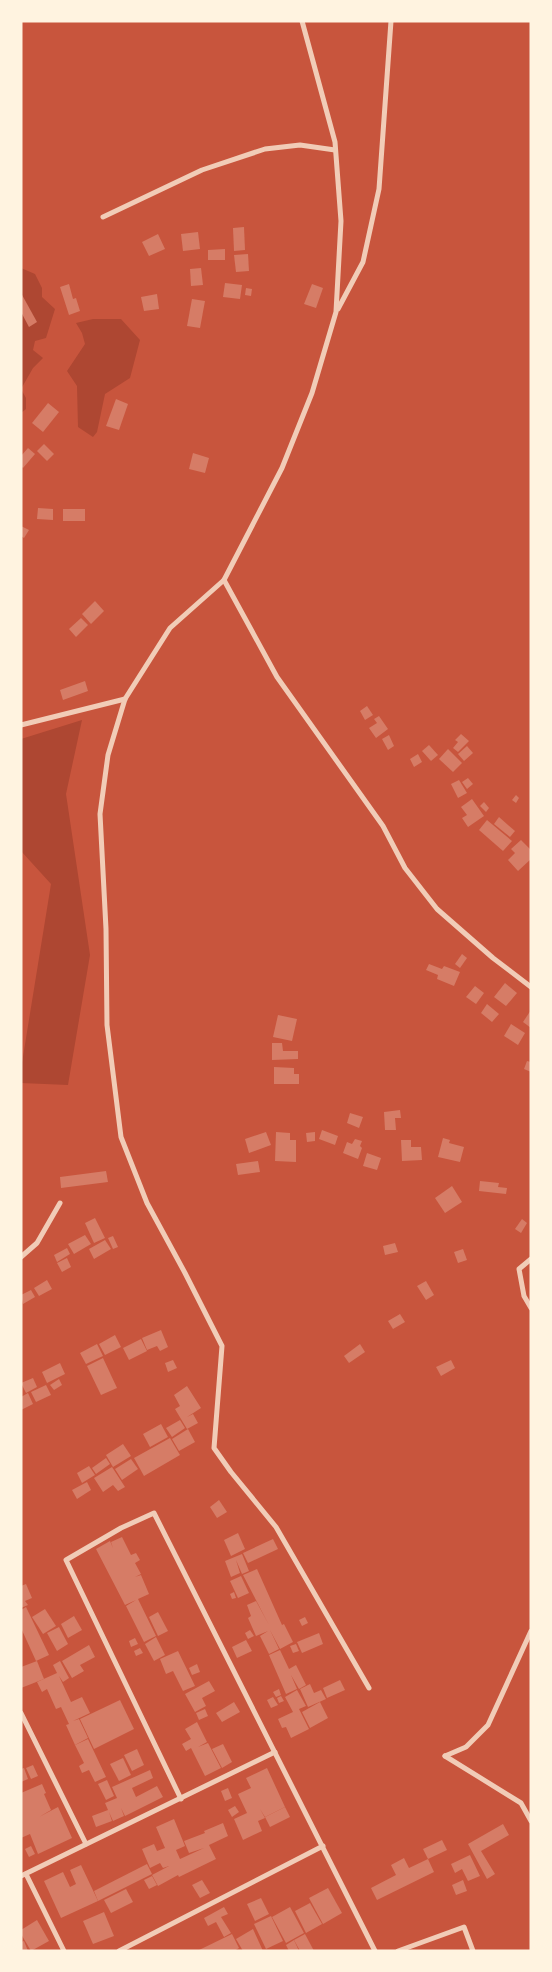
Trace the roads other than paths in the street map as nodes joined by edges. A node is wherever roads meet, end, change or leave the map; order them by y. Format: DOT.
graph roads {
  1 [pos="302,21"];
  2 [pos="391,21"];
  3 [pos="336,150"];
  4 [pos="103,217"];
  5 [pos="336,312"];
  6 [pos="224,580"];
  7 [pos="125,699"];
  8 [pos="21,725"];
  9 [pos="531,987"];
  10 [pos="60,1203"];
  11 [pos="21,1257"];
  12 [pos="531,1259"];
  13 [pos="531,1308"];
  14 [pos="531,1631"];
  15 [pos="369,1688"];
  16 [pos="21,1713"];
  17 [pos="276,1752"];
  18 [pos="181,1799"];
  19 [pos="531,1821"];
  20 [pos="86,1844"];
  21 [pos="323,1846"];
  22 [pos="24,1875"];
  23 [pos="64,1951"];
  24 [pos="119,1951"];
  25 [pos="376,1951"];
  26 [pos="398,1951"];
  27 [pos="474,1951"];
  1 -- 3 [label="street"];
  2 -- 5 [label="street"];
  3 -- 4 [label="street"];
  3 -- 5 [label="street"];
  5 -- 6 [label="street"];
  6 -- 7 [label="street"];
  6 -- 9 [label="street"];
  7 -- 8 [label="street"];
  7 -- 15 [label="street"];
  10 -- 11 [label="street"];
  12 -- 13 [label="street"];
  14 -- 19 [label="street"];
  16 -- 20 [label="street"];
  17 -- 18 [label="street"];
  17 -- 18 [label="street"];
  17 -- 21 [label="street"];
  18 -- 20 [label="street"];
  20 -- 22 [label="street"];
  21 -- 24 [label="street"];
  21 -- 25 [label="street"];
  22 -- 23 [label="street"];
  26 -- 27 [label="street"];
}
